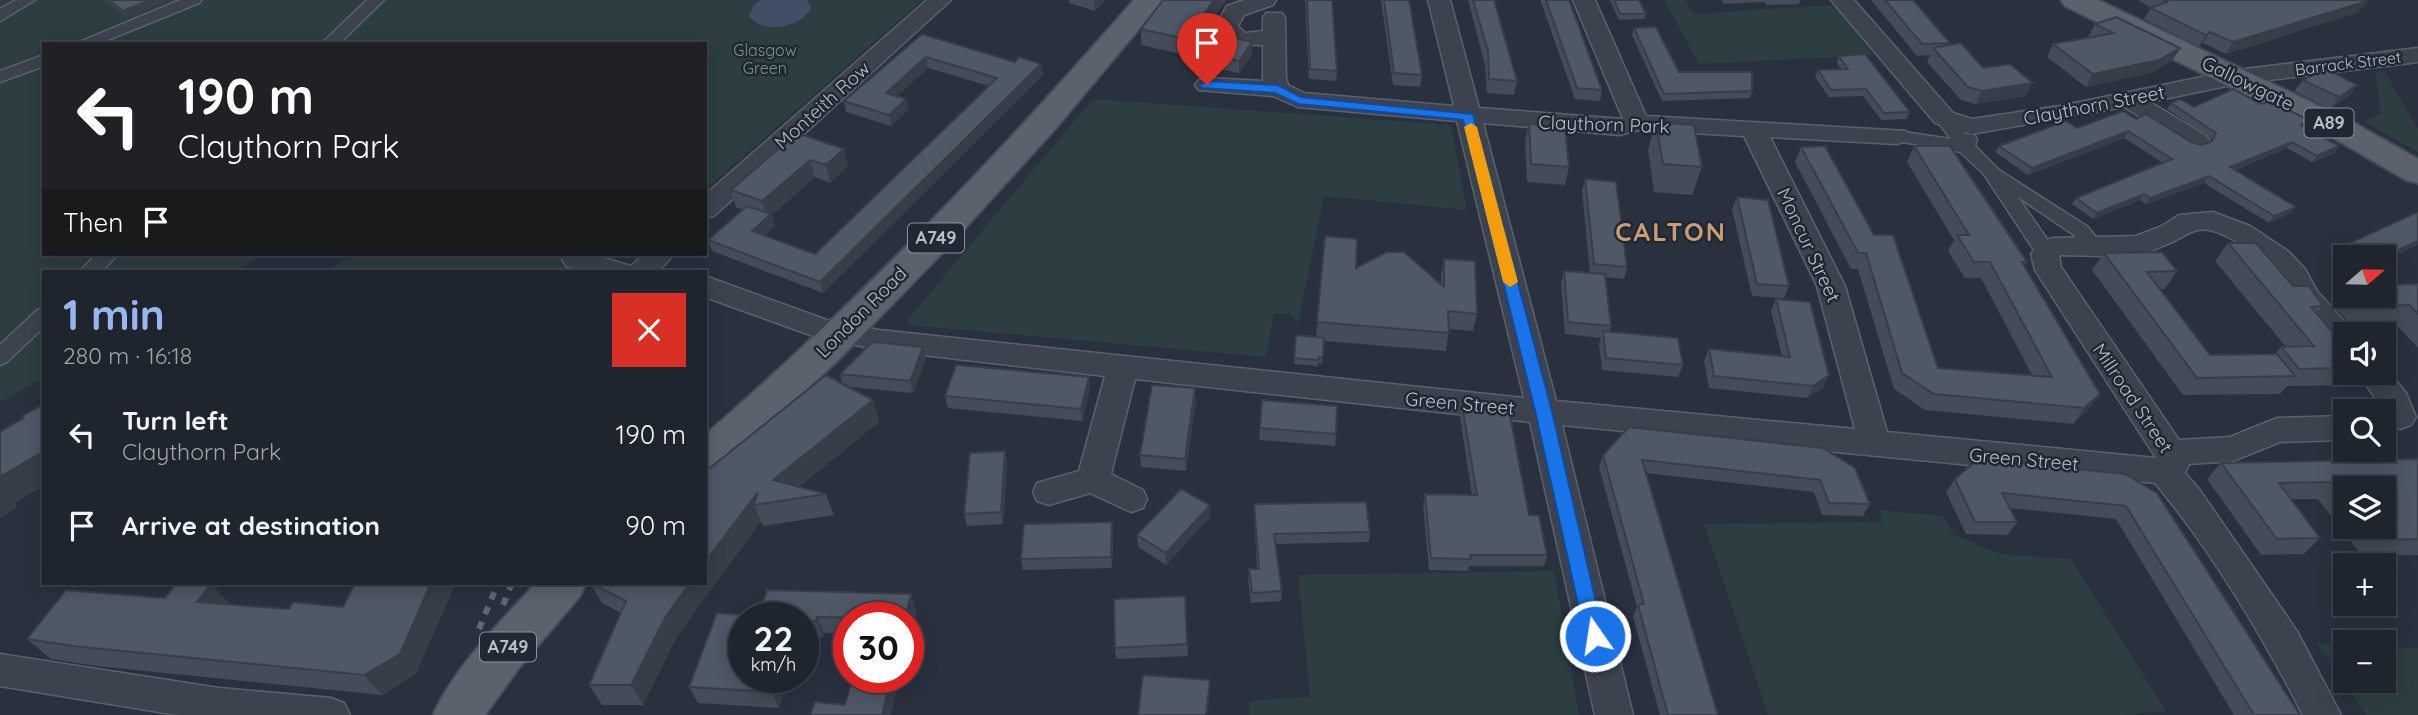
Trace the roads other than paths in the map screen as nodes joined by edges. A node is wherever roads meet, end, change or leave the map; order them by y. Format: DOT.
graph roads {
  1 [pos="27,0"];
  2 [pos="194,0"];
  3 [pos="376,0"];
  4 [pos="940,0"];
  5 [pos="1149,0"];
  6 [pos="1265,0"];
  7 [pos="1274,0"];
  8 [pos="1439,0"];
  9 [pos="1584,0"];
  10 [pos="1842,0"];
  11 [pos="2075,0"];
  12 [pos="0,16"];
  13 [pos="1274,37"];
  14 [pos="88,42"];
  15 [pos="331,42"];
  16 [pos="2418,55"];
  17 [pos="42,61"];
  18 [pos="0,62"];
  19 [pos="20,69"];
  20 [pos="42,76"];
  21 [pos="0,77"];
  22 [pos="2236,78"];
  23 [pos="1207,85"];
  24 [pos="1278,89"];
  25 [pos="2126,98"];
  26 [pos="1468,117"];
  27 [pos="1637,123"];
  28 [pos="1754,130"];
  29 [pos="1897,136"];
  30 [pos="1968,137"];
  31 [pos="2197,141"];
  32 [pos="1989,169"];
  33 [pos="2418,173"];
  34 [pos="707,208"];
  35 [pos="2092,245"];
  36 [pos="2045,251"];
  37 [pos="106,256"];
  38 [pos="658,256"];
  39 [pos="576,259"];
  40 [pos="91,270"];
  41 [pos="616,270"];
  42 [pos="643,270"];
  43 [pos="707,287"];
  44 [pos="42,317"];
  45 [pos="2333,328"];
  46 [pos="841,333"];
  47 [pos="0,357"];
  48 [pos="1123,366"];
  49 [pos="2382,385"];
  50 [pos="1543,411"];
  51 [pos="2400,423"];
  52 [pos="2333,428"];
  53 [pos="1875,445"];
  54 [pos="707,457"];
  55 [pos="2167,462"];
  56 [pos="1093,480"];
  57 [pos="1049,492"];
  58 [pos="1130,499"];
  59 [pos="562,585"];
  60 [pos="0,670"];
  61 [pos="331,715"];
  62 [pos="457,715"];
  63 [pos="1614,715"];
  64 [pos="2322,715"];
  1 -- 12 [label="street"];
  2 -- 14 [label="street"];
  3 -- 15 [label="street"];
  4 -- 34 [label="street, Monteith Row"];
  5 -- 46 [label="main road, London Road / A749"];
  6 -- 13 [label="street"];
  7 -- 13 [label="street"];
  8 -- 26 [label="street"];
  9 -- 27 [label="street"];
  10 -- 30 [label="street, Millroad Street"];
  11 -- 22 [label="main road, Gallowgate / A89"];
  13 -- 24 [label="street"];
  16 -- 22 [label="street, Barrack Street"];
  17 -- 19 [label="street"];
  18 -- 19 [label="street"];
  19 -- 20 [label="street"];
  19 -- 21 [label="street"];
  22 -- 25 [label="street, Claythorn Street"];
  22 -- 33 [label="main road, Gallowgate / A89"];
  23 -- 24 [label="street, Claythorn Park"];
  24 -- 26 [label="street, Claythorn Park"];
  25 -- 30 [label="street, Claythorn Street"];
  25 -- 31 [label="street"];
  26 -- 27 [label="street, Claythorn Park"];
  26 -- 50 [label="street"];
  27 -- 28 [label="street, Claythorn Park"];
  28 -- 29 [label="street, Claythorn Park"];
  28 -- 53 [label="street, Moncur Street"];
  29 -- 30 [label="street"];
  30 -- 32 [label="street, Millroad Street"];
  32 -- 35 [label="street"];
  32 -- 36 [label="street, Millroad Street"];
  35 -- 36 [label="street"];
  35 -- 45 [label="street"];
  36 -- 55 [label="street, Millroad Street"];
  37 -- 40 [label="street"];
  38 -- 42 [label="street"];
  39 -- 41 [label="street"];
  43 -- 46 [label="street, Green Street"];
  44 -- 47 [label="street"];
  46 -- 48 [label="street, Green Street"];
  46 -- 54 [label="main road, London Road / A749"];
  48 -- 50 [label="street, Green Street"];
  48 -- 56 [label="street"];
  49 -- 51 [label="street"];
  50 -- 53 [label="street, Green Street"];
  50 -- 63 [label="street"];
  52 -- 55 [label="street, Green Street"];
  53 -- 55 [label="street, Green Street"];
  55 -- 64 [label="street, Millroad Street"];
  56 -- 57 [label="street"];
  56 -- 58 [label="street"];
  59 -- 62 [label="main road, A749"];
  60 -- 61 [label="street"];
}
